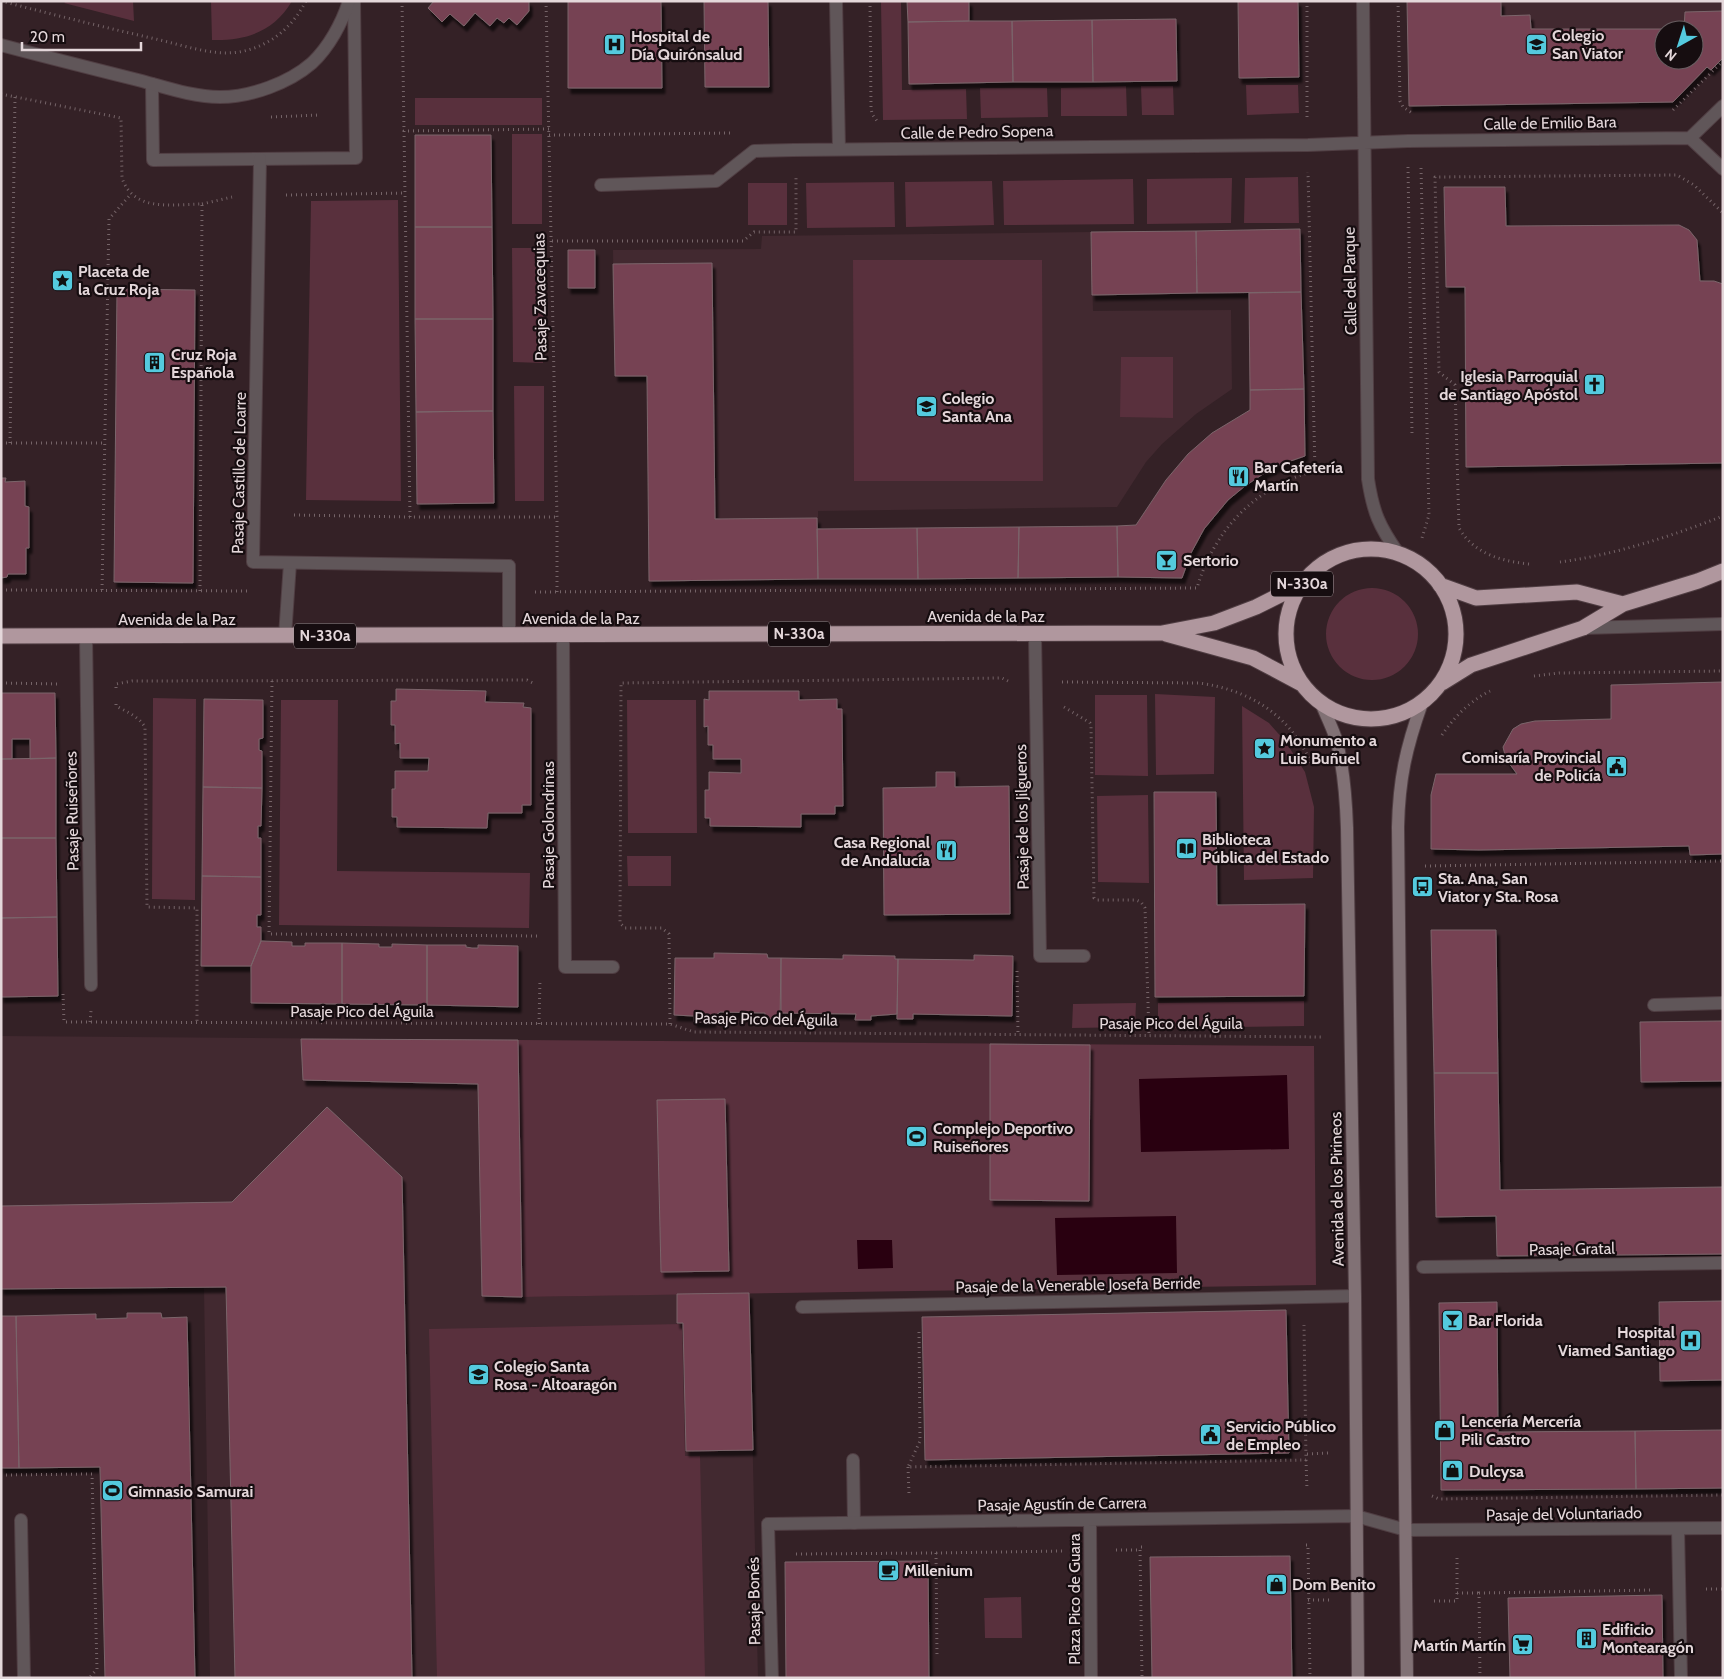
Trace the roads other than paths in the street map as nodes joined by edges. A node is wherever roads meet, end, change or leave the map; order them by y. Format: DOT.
graph roads {
  1 [pos="349,1"];
  2 [pos="354,1"];
  3 [pos="836,1"];
  4 [pos="1363,1"];
  5 [pos="1,45"];
  6 [pos="152,84"];
  7 [pos="1723,106"];
  8 [pos="1690,138"];
  9 [pos="1365,143"];
  10 [pos="839,149"];
  11 [pos="260,159"];
  12 [pos="1723,169"];
  13 [pos="601,185"];
  14 [pos="1398,554"];
  15 [pos="290,563"];
  16 [pos="1723,571"];
  17 [pos="1302,584"];
  18 [pos="1440,584"];
  19 [pos="1623,604"];
  20 [pos="1723,624"];
  21 [pos="1583,628"];
  22 [pos="1162,632"];
  23 [pos="1035,634"];
  24 [pos="564,635"];
  25 [pos="1,636"];
  26 [pos="86,636"];
  27 [pos="285,636"];
  28 [pos="509,636"];
  29 [pos="1302,684"];
  30 [pos="1440,684"];
  31 [pos="1322,703"];
  32 [pos="1422,703"];
  33 [pos="1084,956"];
  34 [pos="613,966"];
  35 [pos="91,985"];
  36 [pos="1723,1003"];
  37 [pos="1654,1004"];
  38 [pos="1723,1263"];
  39 [pos="1423,1268"];
  40 [pos="1355,1296"];
  41 [pos="802,1307"];
  42 [pos="853,1460"];
  43 [pos="1356,1516"];
  44 [pos="20,1520"];
  45 [pos="1090,1520"];
  46 [pos="854,1523"];
  47 [pos="768,1524"];
  48 [pos="1723,1528"];
  49 [pos="1678,1529"];
  50 [pos="1406,1530"];
  51 [pos="24,1678"];
  52 [pos="772,1678"];
  53 [pos="1091,1678"];
  54 [pos="1358,1678"];
  55 [pos="1407,1678"];
  56 [pos="1681,1678"];
  1 -- 6 [label="street"];
  2 -- 11 [label="street"];
  3 -- 10 [label="street"];
  4 -- 9 [label="street, Calle del Parque"];
  5 -- 6 [label="street"];
  6 -- 11 [label="street"];
  7 -- 8 [label="street"];
  8 -- 9 [label="street, Calle de Emilio Bara"];
  8 -- 12 [label="street"];
  9 -- 10 [label="street, Calle de Pedro Sopena"];
  9 -- 14 [label="street, Calle del Parque"];
  10 -- 13 [label="street, Calle de Pedro Sopena"];
  11 -- 15 [label="street, Pasaje Castillo de Loarre"];
  14 -- 17 [label="highway, N-330a"];
  14 -- 18 [label="highway, N-330a"];
  15 -- 27 [label="street"];
  15 -- 28 [label="street, Pasaje Castillo de Loarre"];
  16 -- 19 [label="highway, N-330a"];
  17 -- 22 [label="highway, Avenida de la Paz / N-330a"];
  17 -- 29 [label="highway, N-330a"];
  18 -- 19 [label="highway, N-330a"];
  18 -- 30 [label="highway, N-330a"];
  19 -- 21 [label="highway, N-330a"];
  20 -- 21 [label="street"];
  21 -- 30 [label="highway, N-330a"];
  22 -- 23 [label="highway, Avenida de la Paz / N-330a"];
  22 -- 29 [label="highway, Avenida de la Paz / N-330a"];
  23 -- 24 [label="highway, Avenida de la Paz / N-330a"];
  23 -- 33 [label="street, Pasaje de los Jilgueros"];
  24 -- 28 [label="highway, Avenida de la Paz / N-330a"];
  24 -- 34 [label="street, Pasaje Golondrinas"];
  25 -- 26 [label="highway, Avenida de la Paz / N-330a"];
  26 -- 27 [label="highway, Avenida de la Paz / N-330a"];
  26 -- 35 [label="street, Pasaje Ruiseñores"];
  27 -- 28 [label="highway, Avenida de la Paz / N-330a"];
  29 -- 31 [label="highway, N-330a"];
  30 -- 32 [label="highway, N-330a"];
  31 -- 32 [label="highway, N-330a"];
  31 -- 40 [label="street, Avenida de los Pirineos"];
  32 -- 50 [label="street"];
  36 -- 37 [label="street"];
  38 -- 39 [label="street, Pasaje Gratal"];
  40 -- 41 [label="street, Pasaje de la Venerable Josefa Berride"];
  40 -- 43 [label="street, Avenida de los Pirineos"];
  42 -- 46 [label="street"];
  43 -- 45 [label="street, Pasaje Agustín de Carrera"];
  43 -- 50 [label="street, Pasaje Agustín de Carrera"];
  43 -- 54 [label="street, Avenida de los Pirineos"];
  44 -- 51 [label="street"];
  45 -- 46 [label="street, Pasaje Agustín de Carrera"];
  45 -- 53 [label="street, Plaza Pico de Guara"];
  46 -- 47 [label="street, Pasaje Agustín de Carrera"];
  47 -- 52 [label="street, Pasaje Bonés"];
  48 -- 49 [label="street, Pasaje del Voluntariado"];
  49 -- 50 [label="street, Pasaje del Voluntariado"];
  49 -- 56 [label="street"];
  50 -- 55 [label="street"];
}
